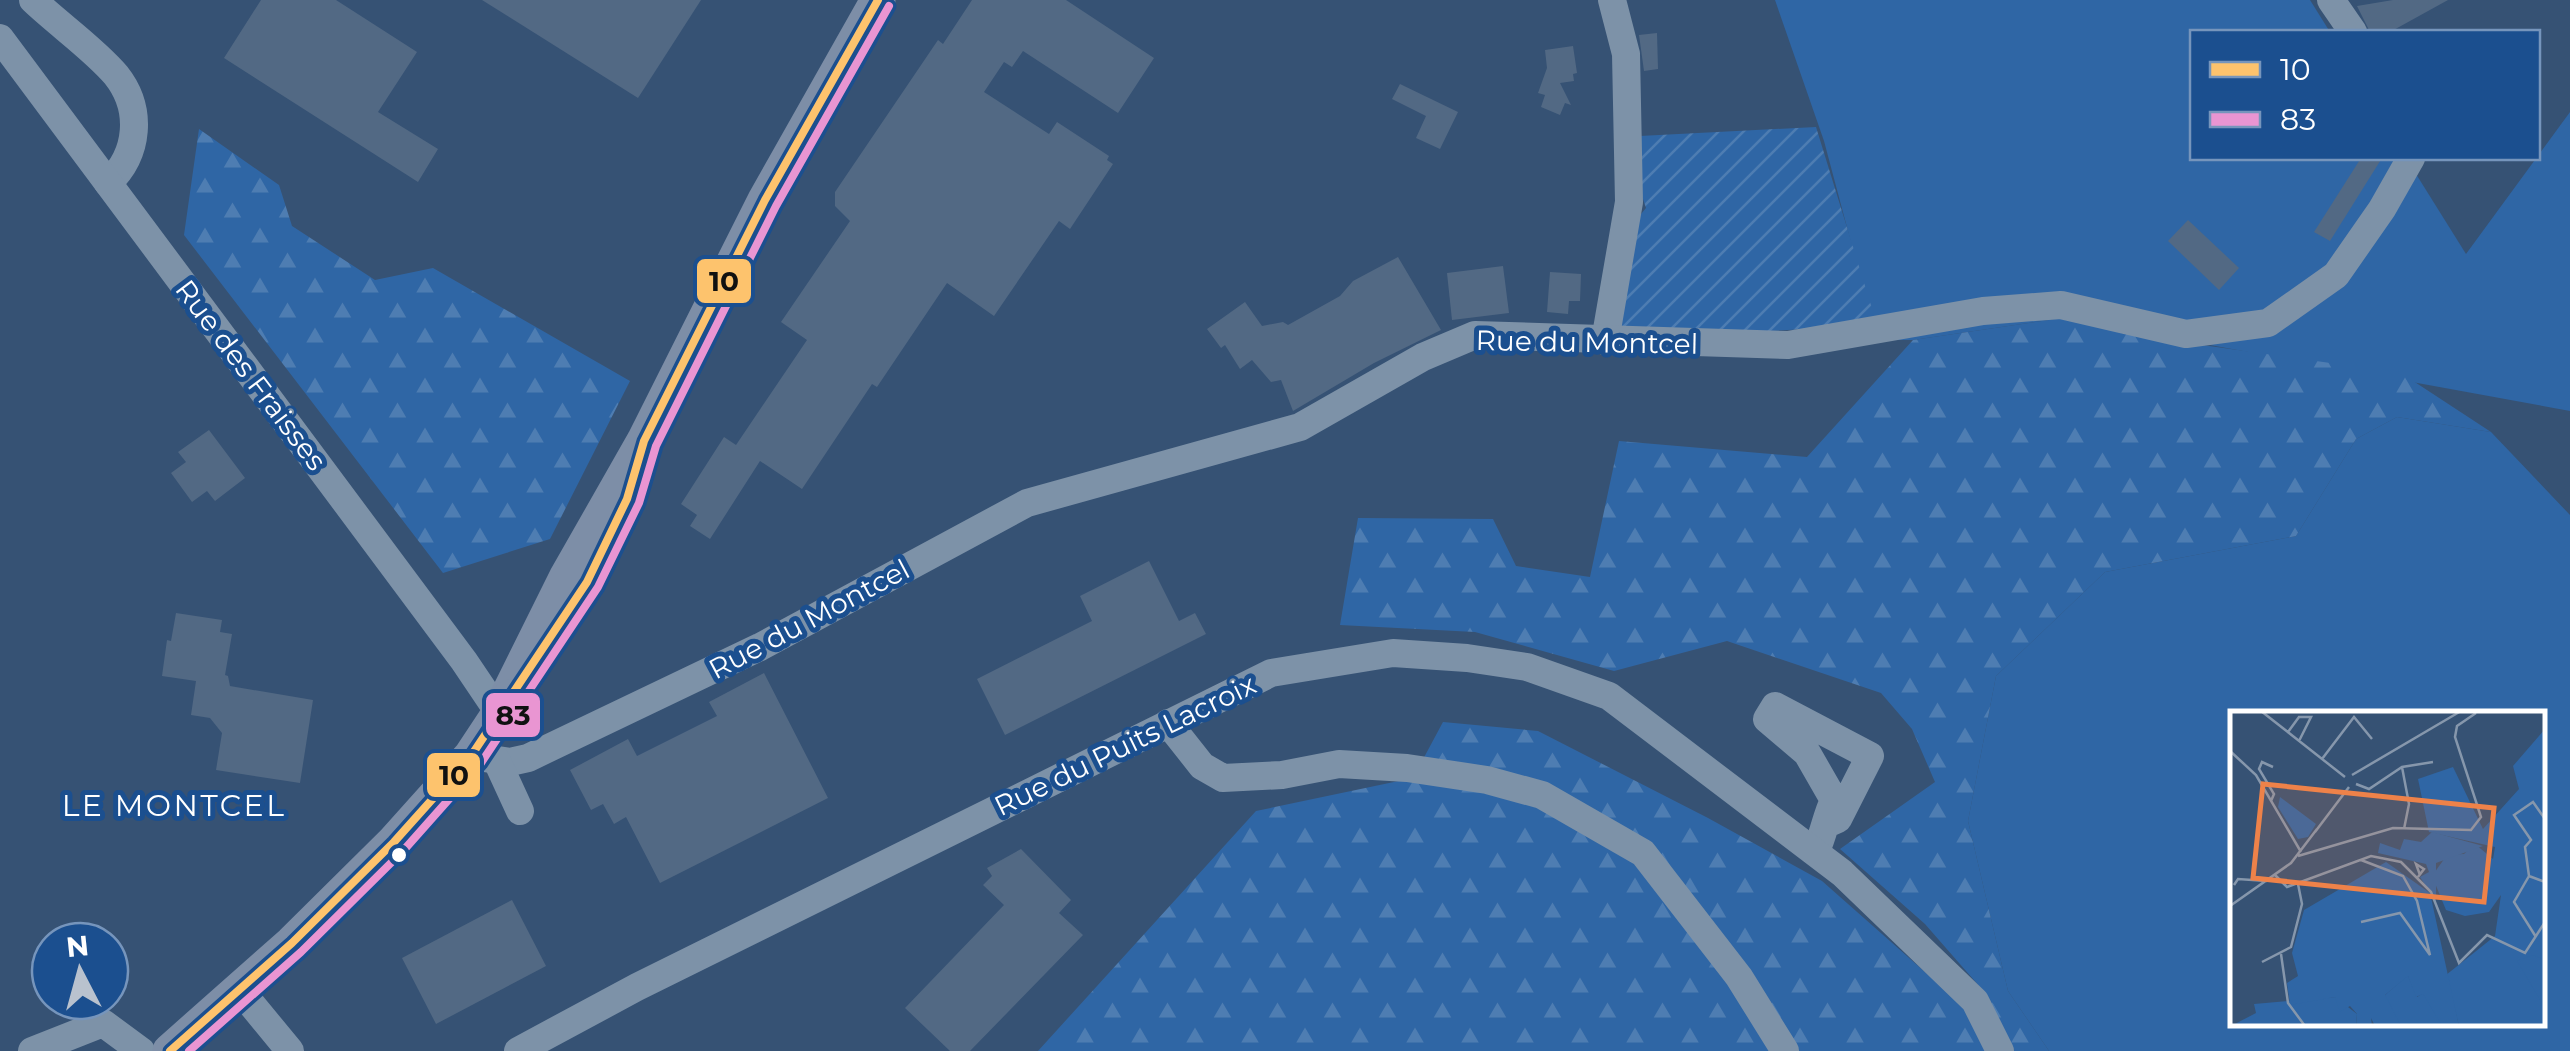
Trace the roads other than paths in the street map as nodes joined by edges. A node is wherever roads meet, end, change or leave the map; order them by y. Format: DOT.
graph roads {
  1 [pos="32,0"];
  2 [pos="878,0"];
  3 [pos="1612,0"];
  4 [pos="2331,0"];
  5 [pos="2352,30"];
  6 [pos="0,38"];
  7 [pos="2410,160"];
  8 [pos="108,183"];
  9 [pos="1605,341"];
  10 [pos="499,714"];
  11 [pos="1168,724"];
  12 [pos="484,759"];
  13 [pos="520,810"];
  14 [pos="1828,823"];
  15 [pos="1816,851"];
  16 [pos="240,989"];
  17 [pos="32,1051"];
  18 [pos="141,1051"];
  19 [pos="170,1051"];
  20 [pos="290,1051"];
  21 [pos="518,1051"];
  22 [pos="1786,1051"];
  23 [pos="2000,1051"];
  1 -- 8 [label="street"];
  2 -- 10 [label="main road"];
  3 -- 9 [label="street"];
  4 -- 5 [label="street"];
  6 -- 8 [label="street, Rue des Fraisses"];
  7 -- 9 [label="street, Rue du Montcel"];
  8 -- 10 [label="street, Rue des Fraisses"];
  9 -- 12 [label="street, Rue du Montcel"];
  10 -- 12 [label="main road"];
  11 -- 15 [label="street, Rue du Puits Lacroix"];
  11 -- 21 [label="street, Rue du Puits Lacroix"];
  11 -- 22 [label="street"];
  12 -- 13 [label="street"];
  12 -- 16 [label="main road"];
  14 -- 15 [label="street"];
  15 -- 23 [label="street, Rue du Puits Lacroix"];
  16 -- 19 [label="main road"];
  16 -- 20 [label="street"];
  17 -- 18 [label="street"];
}
